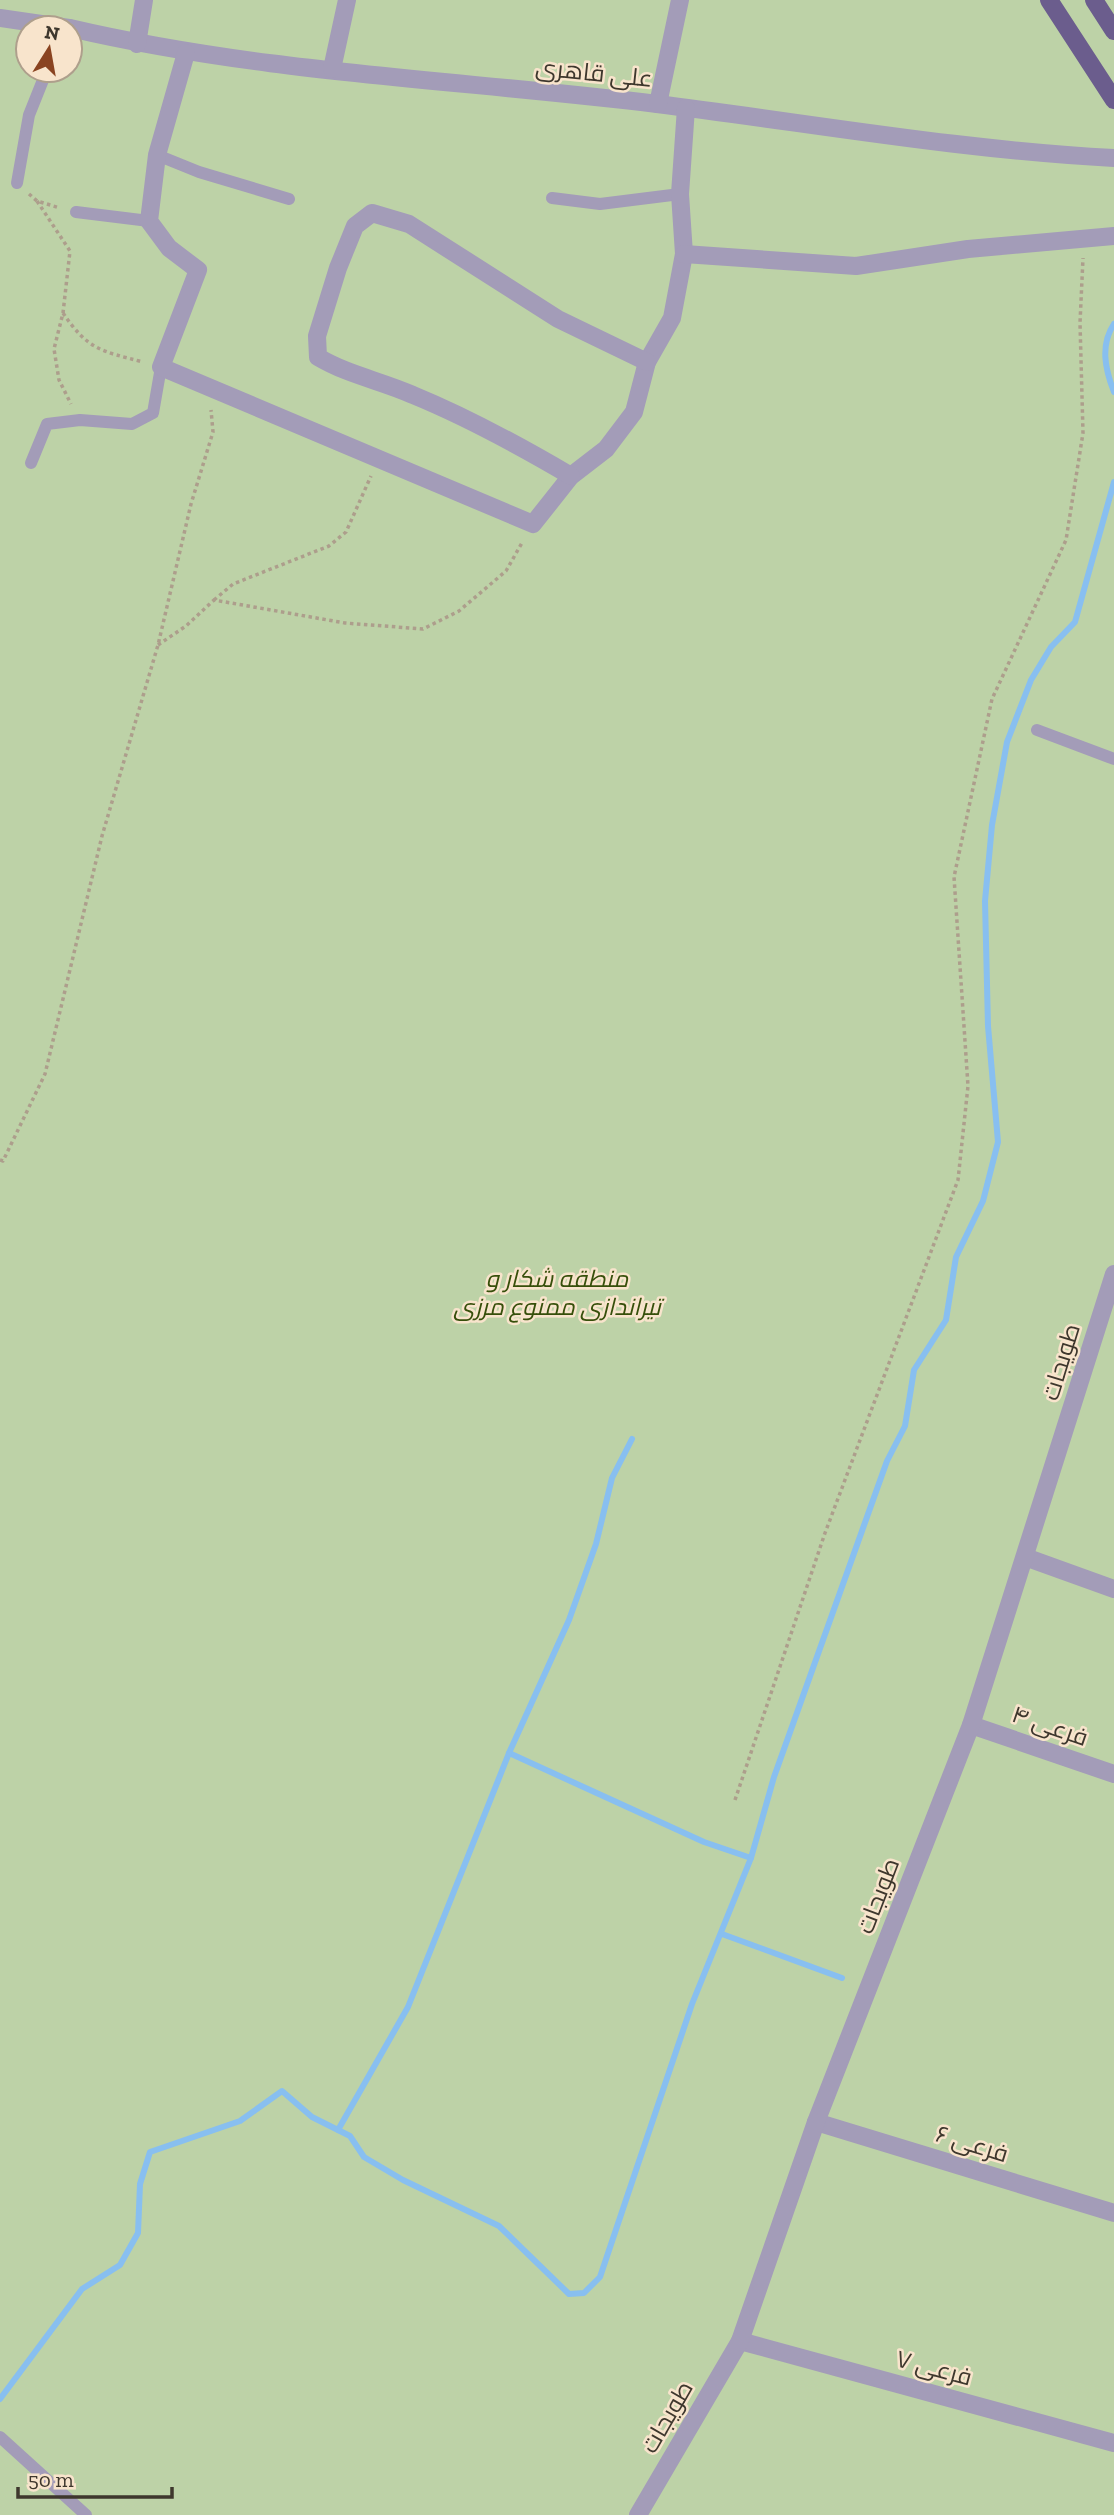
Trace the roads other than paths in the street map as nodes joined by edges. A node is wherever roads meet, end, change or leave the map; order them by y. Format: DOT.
graph roads {
  1 [pos="144,0"];
  2 [pos="347,0"];
  3 [pos="680,0"];
  4 [pos="1049,0"];
  5 [pos="1094,0"];
  6 [pos="1114,31"];
  7 [pos="84,32"];
  8 [pos="137,44"];
  9 [pos="186,53"];
  10 [pos="332,69"];
  11 [pos="41,84"];
  12 [pos="1114,100"];
  13 [pos="658,104"];
  14 [pos="686,108"];
  15 [pos="157,155"];
  16 [pos="1114,158"];
  17 [pos="17,183"];
  18 [pos="680,194"];
  19 [pos="552,198"];
  20 [pos="289,200"];
  21 [pos="76,212"];
  22 [pos="149,221"];
  23 [pos="1114,236"];
  24 [pos="684,254"];
  25 [pos="646,362"];
  26 [pos="161,367"];
  27 [pos="31,463"];
  28 [pos="571,476"];
  29 [pos="1037,730"];
  30 [pos="1114,759"];
  31 [pos="1114,1275"];
  32 [pos="1025,1557"];
  33 [pos="1114,1588"];
  34 [pos="971,1725"];
  35 [pos="1114,1774"];
  36 [pos="816,2122"];
  37 [pos="1114,2213"];
  38 [pos="740,2341"];
  39 [pos="0,2437"];
  40 [pos="1114,2443"];
  41 [pos="86,2515"];
  42 [pos="638,2515"];
  1 -- 8 [label="street"];
  2 -- 10 [label="street"];
  3 -- 13 [label="street"];
  4 -- 12 [label="main road"];
  5 -- 6 [label="main road"];
  7 -- 8 [label="street, علی قاهری"];
  8 -- 9 [label="street, علی قاهری"];
  9 -- 10 [label="street, علی قاهری"];
  9 -- 15 [label="street"];
  10 -- 13 [label="street, علی قاهری"];
  11 -- 17 [label="lane"];
  13 -- 14 [label="street, علی قاهری"];
  14 -- 16 [label="street, علی قاهری"];
  14 -- 18 [label="street"];
  15 -- 20 [label="lane"];
  15 -- 22 [label="street"];
  18 -- 19 [label="lane"];
  18 -- 24 [label="street"];
  21 -- 22 [label="lane"];
  22 -- 26 [label="street"];
  23 -- 24 [label="street"];
  24 -- 25 [label="street"];
  25 -- 28 [label="street"];
  25 -- 28 [label="street"];
  26 -- 27 [label="lane"];
  26 -- 28 [label="street"];
  29 -- 30 [label="lane"];
  31 -- 32 [label="street, طویجات"];
  32 -- 33 [label="street"];
  32 -- 34 [label="street, طویجات"];
  34 -- 35 [label="street, فرعی ۴"];
  34 -- 36 [label="street, طویجات"];
  36 -- 37 [label="street, فرعی ۶"];
  36 -- 38 [label="street, طویجات"];
  38 -- 40 [label="street, فرعی ۷"];
  38 -- 42 [label="street, طویجات"];
  39 -- 41 [label="lane"];
}
